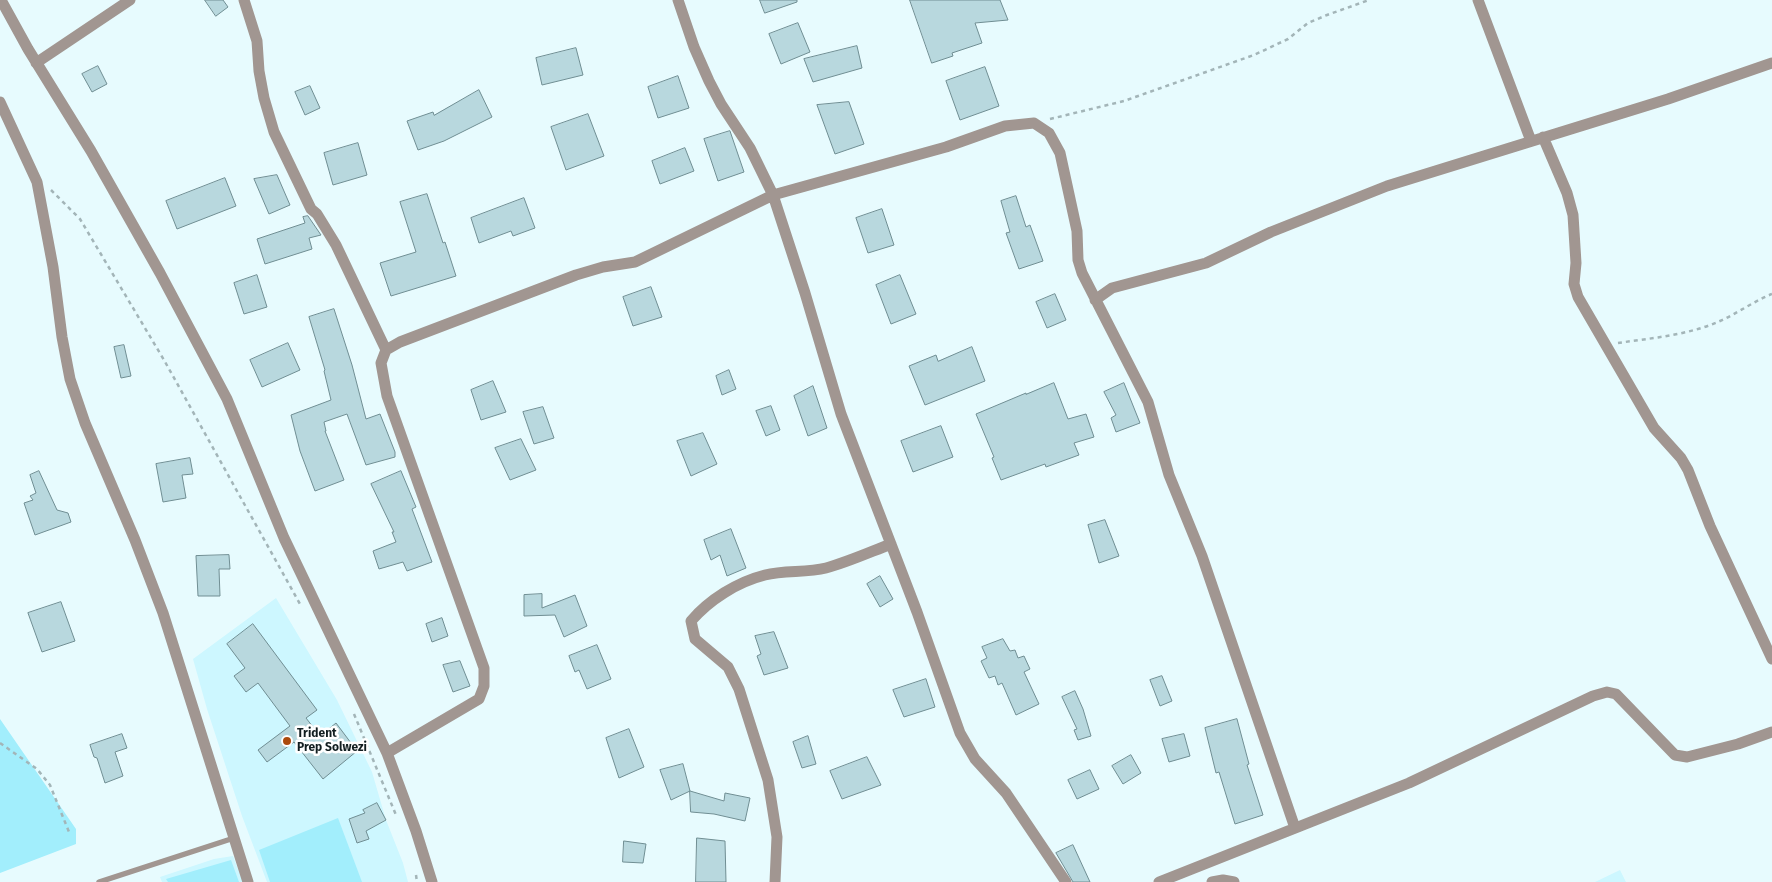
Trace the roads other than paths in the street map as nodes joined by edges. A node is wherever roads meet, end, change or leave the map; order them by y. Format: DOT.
graph roads {
  1 [pos="1,0"];
  2 [pos="130,0"];
  3 [pos="244,0"];
  4 [pos="678,0"];
  5 [pos="1478,0"];
  6 [pos="36,63"];
  7 [pos="1772,63"];
  8 [pos="0,102"];
  9 [pos="1543,137"];
  10 [pos="1531,141"];
  11 [pos="772,195"];
  12 [pos="1095,300"];
  13 [pos="386,350"];
  14 [pos="891,544"];
  15 [pos="1772,659"];
  16 [pos="1772,732"];
  17 [pos="387,753"];
  18 [pos="1295,828"];
  19 [pos="234,838"];
  20 [pos="118,879"];
  21 [pos="99,882"];
  22 [pos="248,882"];
  23 [pos="432,882"];
  24 [pos="775,882"];
  25 [pos="1066,882"];
  26 [pos="1159,882"];
  27 [pos="1212,882"];
  28 [pos="1234,882"];
  1 -- 6 [label="street"];
  2 -- 6 [label="street"];
  3 -- 13 [label="street"];
  4 -- 11 [label="street"];
  5 -- 10 [label="street"];
  6 -- 17 [label="street"];
  7 -- 9 [label="street"];
  8 -- 19 [label="street"];
  9 -- 10 [label="street"];
  9 -- 15 [label="street"];
  10 -- 12 [label="street"];
  11 -- 12 [label="street"];
  11 -- 13 [label="street"];
  11 -- 14 [label="street"];
  12 -- 18 [label="street"];
  13 -- 17 [label="street"];
  14 -- 24 [label="street"];
  14 -- 25 [label="street"];
  16 -- 18 [label="street"];
  17 -- 23 [label="street"];
  18 -- 26 [label="street"];
  19 -- 20 [label="lane"];
  19 -- 22 [label="street"];
  20 -- 21 [label="lane"];
  27 -- 28 [label="street"];
}
